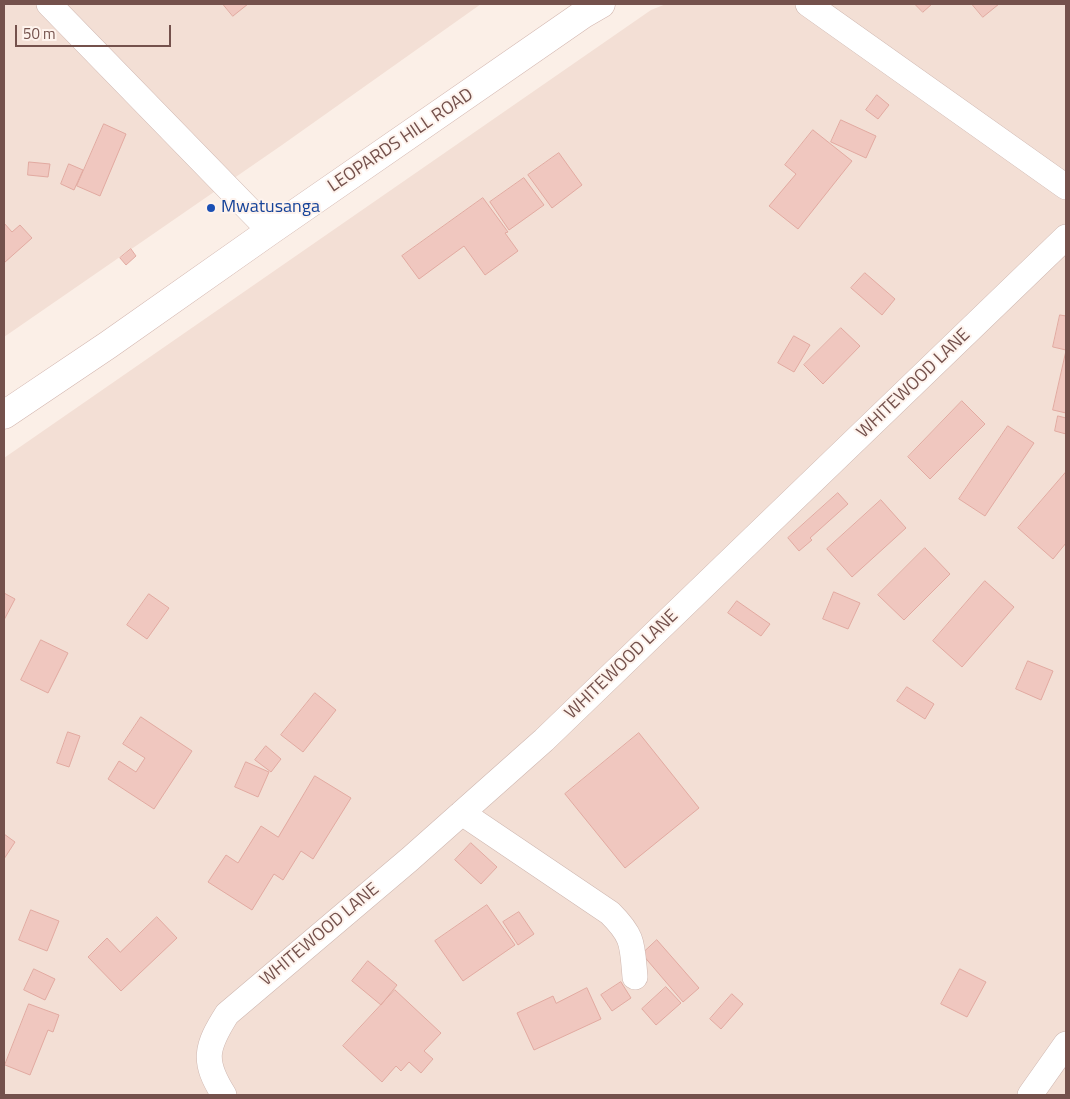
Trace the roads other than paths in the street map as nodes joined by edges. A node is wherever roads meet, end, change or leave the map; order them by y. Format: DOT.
graph roads {
  1 [pos="49,4"];
  2 [pos="601,4"];
  3 [pos="808,4"];
  4 [pos="1066,187"];
  5 [pos="270,230"];
  6 [pos="1066,237"];
  7 [pos="4,415"];
  8 [pos="462,813"];
  9 [pos="635,977"];
  10 [pos="1066,1044"];
  11 [pos="224,1095"];
  12 [pos="1030,1095"];
  1 -- 5 [label="street"];
  2 -- 5 [label="main road, LEOPARDS HILL ROAD"];
  3 -- 4 [label="street"];
  5 -- 7 [label="main road, LEOPARDS HILL ROAD"];
  6 -- 8 [label="street, WHITEWOOD LANE"];
  8 -- 9 [label="street"];
  8 -- 11 [label="street, WHITEWOOD LANE"];
  10 -- 12 [label="street"];
}
